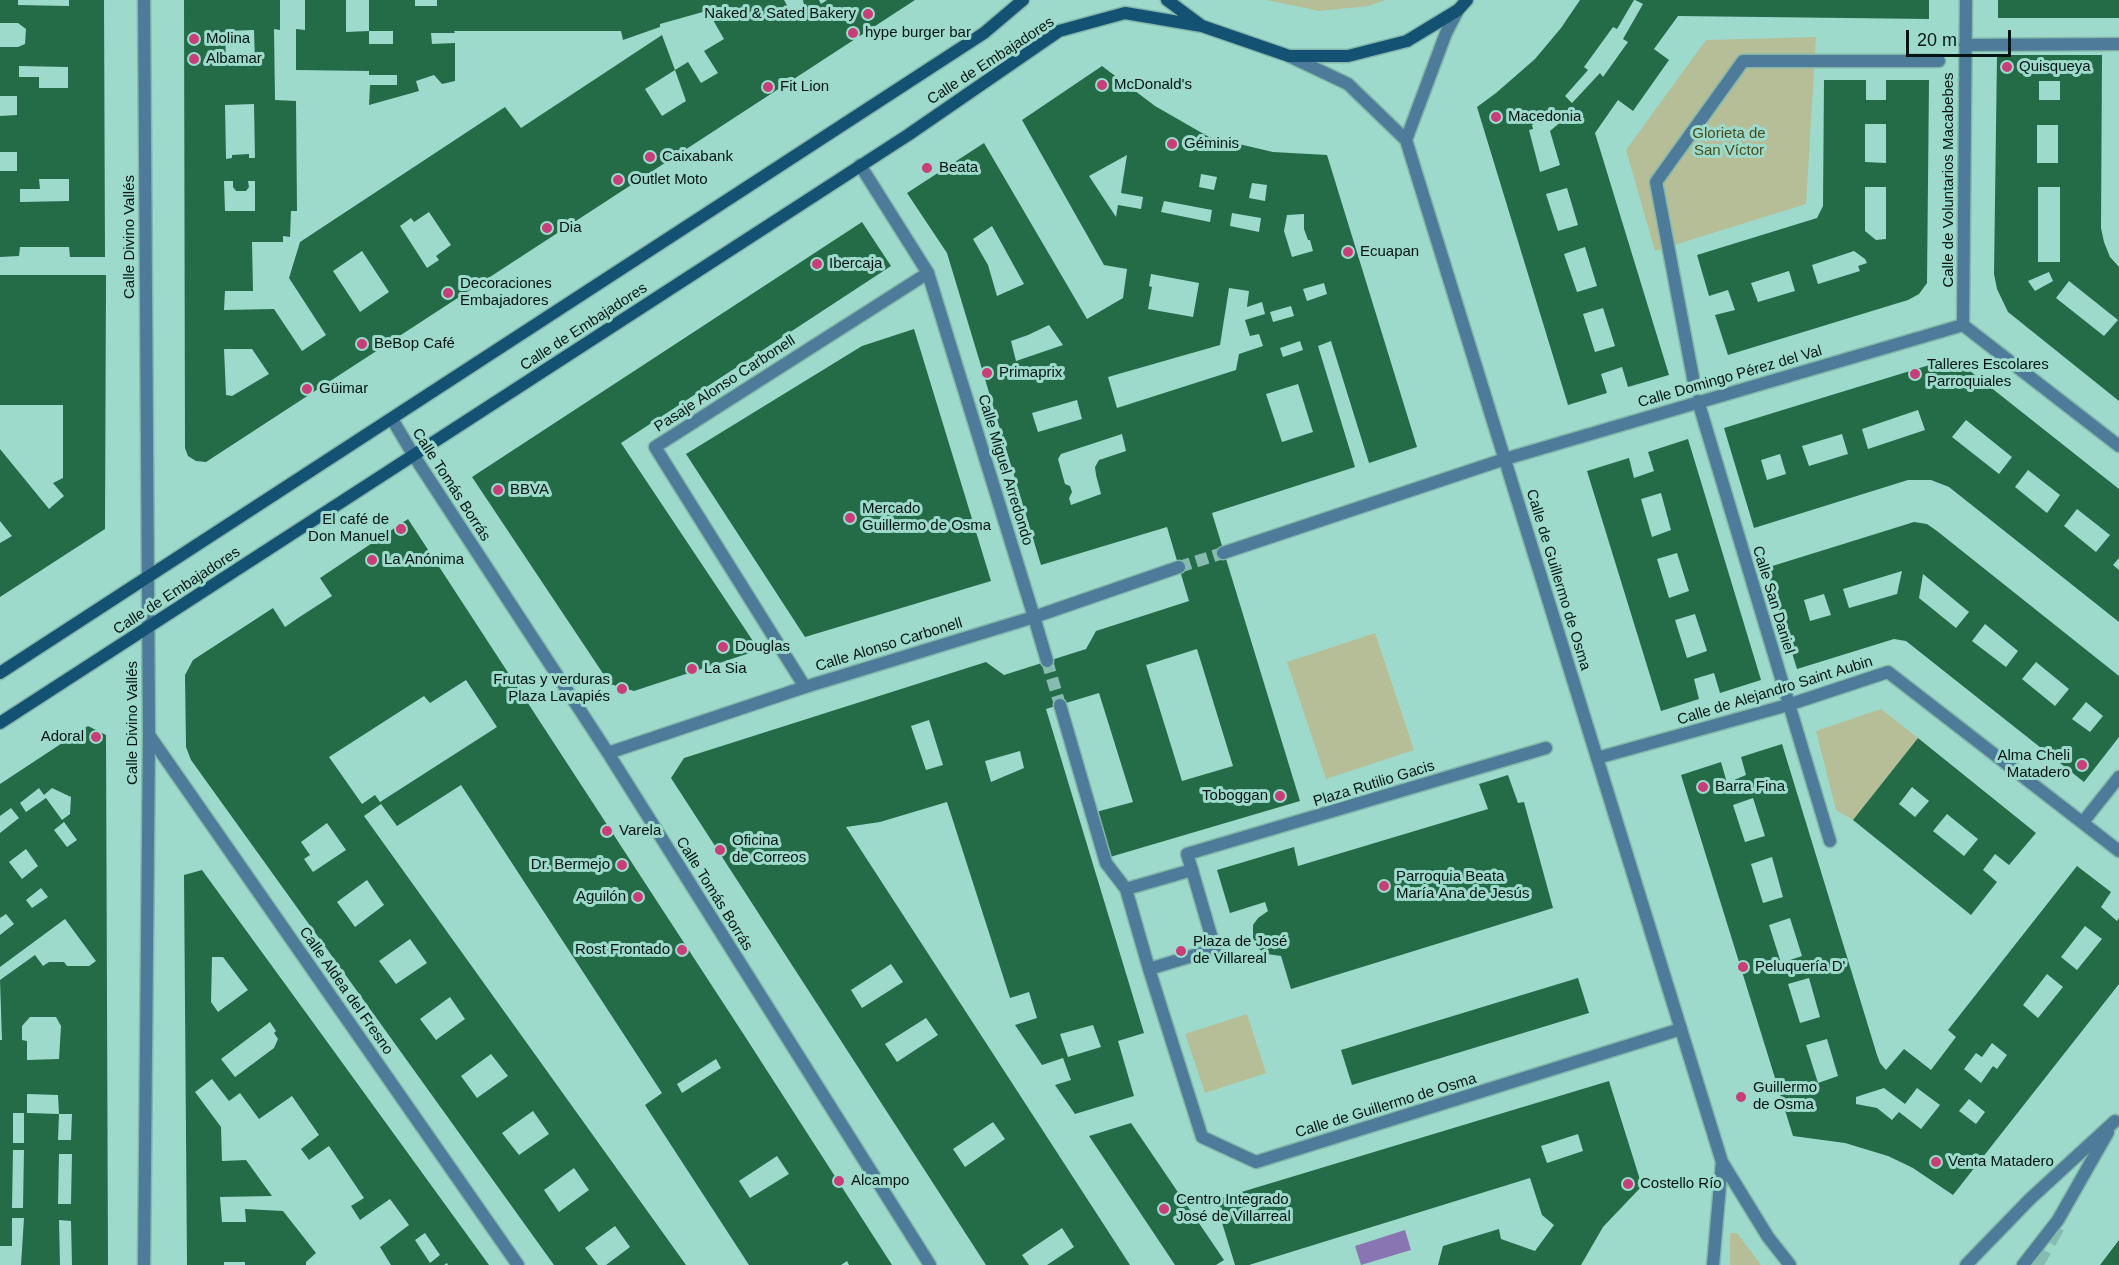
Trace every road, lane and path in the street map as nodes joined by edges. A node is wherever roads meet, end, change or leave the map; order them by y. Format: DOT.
graph roads {
  1 [pos="144,0"];
  2 [pos="1023,0"];
  3 [pos="1167,0"];
  4 [pos="1467,0"];
  5 [pos="1966,0"];
  6 [pos="1458,10"];
  7 [pos="1202,26"];
  8 [pos="2119,44"];
  9 [pos="1965,45"];
  10 [pos="1289,56"];
  11 [pos="1939,61"];
  12 [pos="1406,140"];
  13 [pos="860,165"];
  14 [pos="928,273"];
  15 [pos="1963,325"];
  16 [pos="1694,382"];
  17 [pos="1698,401"];
  18 [pos="392,419"];
  19 [pos="2119,446"];
  20 [pos="414,456"];
  21 [pos="1505,459"];
  22 [pos="1223,552"];
  23 [pos="1179,567"];
  24 [pos="147,577"];
  25 [pos="1034,617"];
  26 [pos="148,628"];
  27 [pos="1047,661"];
  28 [pos="0,673"];
  29 [pos="805,687"];
  30 [pos="1060,705"];
  31 [pos="1788,705"];
  32 [pos="0,723"];
  33 [pos="149,735"];
  34 [pos="1546,748"];
  35 [pos="608,753"];
  36 [pos="1598,758"];
  37 [pos="2119,777"];
  38 [pos="2083,822"];
  39 [pos="1830,841"];
  40 [pos="2119,851"];
  41 [pos="1192,870"];
  42 [pos="1126,889"];
  43 [pos="1149,969"];
  44 [pos="1682,1029"];
  45 [pos="2117,1119"];
  46 [pos="1722,1162"];
  47 [pos="144,1265"];
  48 [pos="518,1265"];
  49 [pos="930,1265"];
  50 [pos="1713,1265"];
  51 [pos="1790,1265"];
  52 [pos="1966,1265"];
  53 [pos="2024,1265"];
  1 -- 24 [label="street, Calle Divino Vallés"];
  2 -- 18 [label="main road, Calle de Embajadores"];
  3 -- 7 [label="main road"];
  4 -- 6 [label="main road"];
  5 -- 9 [label="street, Calle de Voluntarios Macabebes"];
  6 -- 10 [label="main road"];
  6 -- 12 [label="street"];
  7 -- 10 [label="main road"];
  7 -- 13 [label="main road, Calle de Embajadores"];
  8 -- 9 [label="street"];
  9 -- 15 [label="street, Calle de Voluntarios Macabebes"];
  10 -- 12 [label="street, Calle de Guillermo de Osma"];
  11 -- 16 [label="street"];
  12 -- 21 [label="street, Calle de Guillermo de Osma"];
  13 -- 14 [label="street, Calle Miguel Arredondo"];
  13 -- 20 [label="main road, Calle de Embajadores"];
  14 -- 25 [label="street, Calle Miguel Arredondo"];
  14 -- 29 [label="street, Pasaje Alonso Carbonell"];
  15 -- 17 [label="street, Calle Domingo Pérez del Val"];
  15 -- 19 [label="street"];
  17 -- 21 [label="street, Calle Domingo Pérez del Val"];
  17 -- 31 [label="street, Calle San Daniel"];
  18 -- 20 [label="street, Calle Tomás Borrás"];
  18 -- 24 [label="main road, Calle de Embajadores"];
  20 -- 26 [label="main road, Calle de Embajadores"];
  20 -- 35 [label="street, Calle Tomás Borrás"];
  21 -- 22 [label="street"];
  21 -- 36 [label="street, Calle de Guillermo de Osma"];
  23 -- 25 [label="street, Calle Alonso Carbonell"];
  24 -- 26 [label="street, Calle Divino Vallés"];
  24 -- 28 [label="main road, Calle de Embajadores"];
  25 -- 27 [label="street, Calle Miguel Arredondo"];
  25 -- 29 [label="street, Calle Alonso Carbonell"];
  26 -- 32 [label="main road, Calle de Embajadores"];
  26 -- 33 [label="street, Calle Divino Vallés"];
  29 -- 35 [label="street, Calle Alonso Carbonell"];
  30 -- 42 [label="street"];
  31 -- 36 [label="street, Calle de Alejandro Saint Aubin"];
  31 -- 38 [label="street, Calle de Alejandro Saint Aubin"];
  31 -- 39 [label="street, Calle San Daniel"];
  33 -- 47 [label="street, Calle Divino Vallés"];
  33 -- 48 [label="street, Calle Aldea del Fresno"];
  34 -- 41 [label="street, Plaza Rutilio Gacis"];
  35 -- 49 [label="street, Calle Tomás Borrás"];
  36 -- 44 [label="street, Calle de Guillermo de Osma"];
  37 -- 38 [label="street"];
  38 -- 40 [label="street, Calle de Alejandro Saint Aubin"];
  41 -- 42 [label="street"];
  41 -- 43 [label="street"];
  42 -- 43 [label="street"];
  43 -- 44 [label="street, Calle de Guillermo de Osma"];
  44 -- 46 [label="street, Calle de Guillermo de Osma"];
  45 -- 52 [label="street"];
  45 -- 53 [label="street"];
  46 -- 50 [label="street, Calle de Guillermo de Osma"];
  46 -- 51 [label="street, Calle de Guillermo de Osma"];
}
